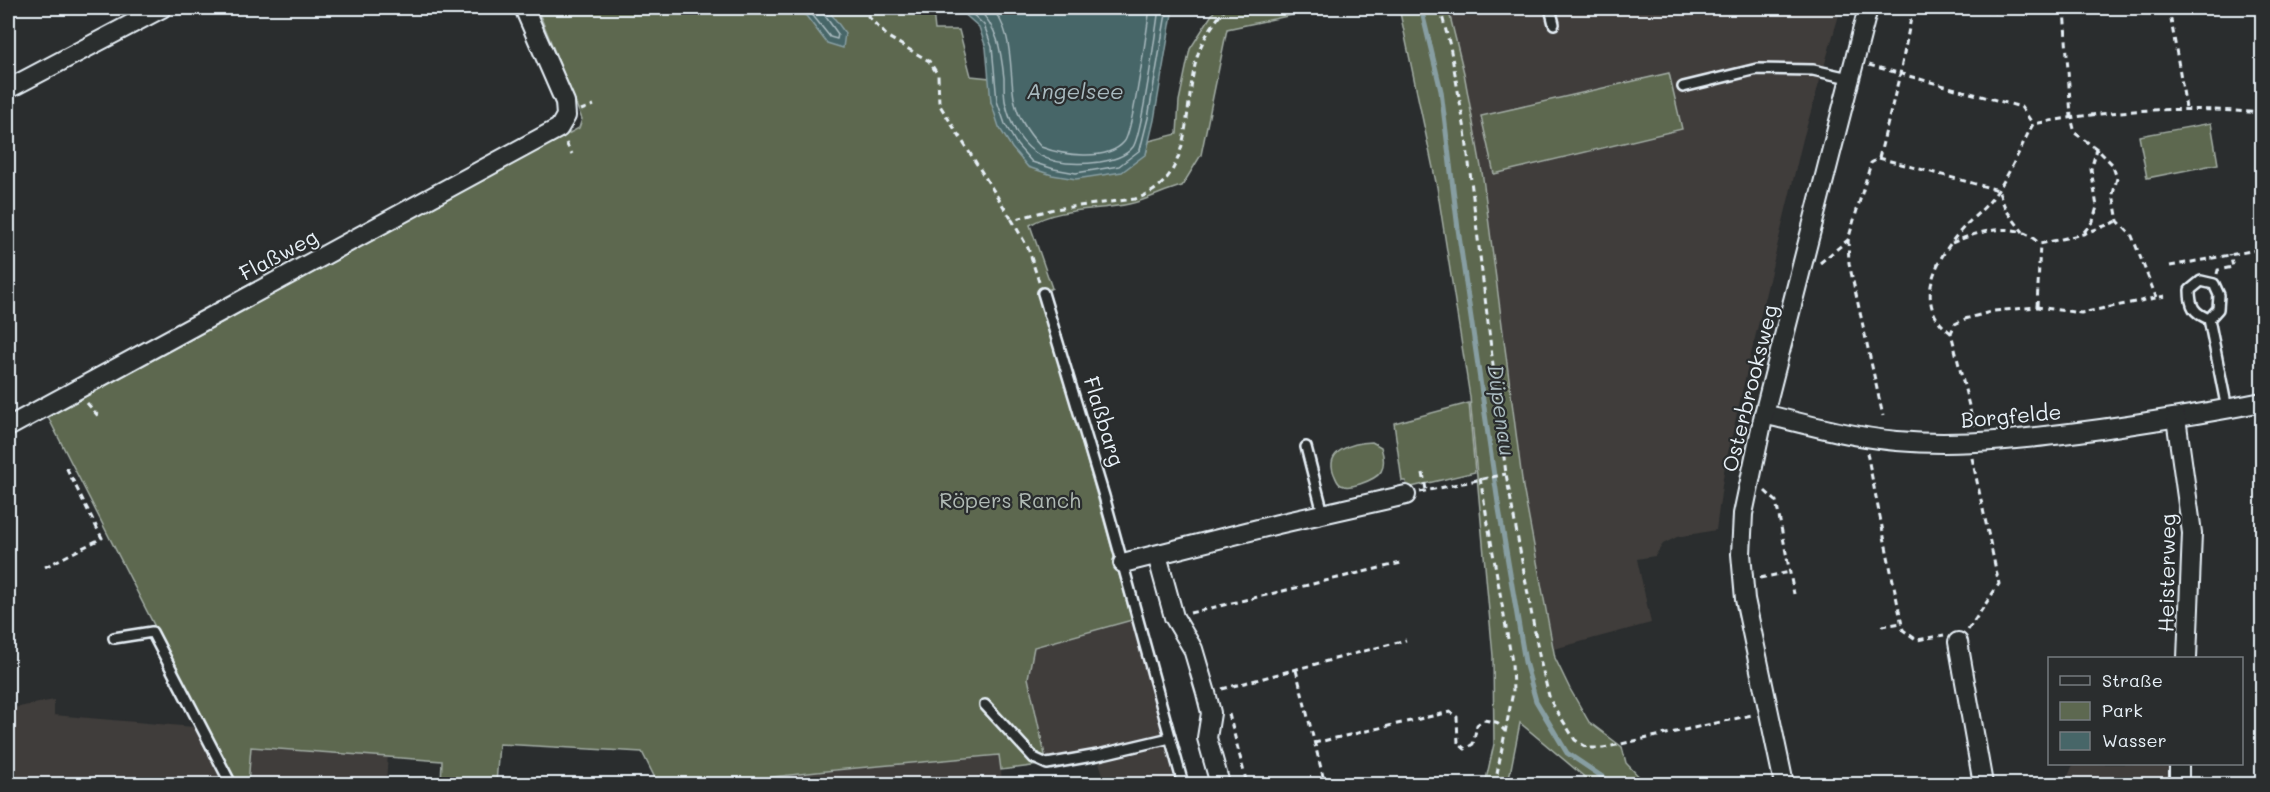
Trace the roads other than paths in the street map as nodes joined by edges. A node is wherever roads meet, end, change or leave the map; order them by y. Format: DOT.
graph roads {
  1 [pos="162,8"];
  2 [pos="524,8"];
  3 [pos="1550,8"];
  4 [pos="1868,8"];
  5 [pos="1554,24"];
  6 [pos="1852,70"];
  7 [pos="1683,87"];
  8 [pos="8,89"];
  9 [pos="1043,293"];
  10 [pos="2209,319"];
  11 [pos="2262,402"];
  12 [pos="2227,409"];
  13 [pos="1764,414"];
  14 [pos="2176,418"];
  15 [pos="8,427"];
  16 [pos="1306,447"];
  17 [pos="1406,495"];
  18 [pos="1323,513"];
  19 [pos="1157,555"];
  20 [pos="1123,563"];
  21 [pos="114,638"];
  22 [pos="1958,638"];
  23 [pos="2187,657"];
  24 [pos="985,705"];
  25 [pos="1170,738"];
  26 [pos="2179,765"];
  27 [pos="231,784"];
  28 [pos="1183,784"];
  29 [pos="1220,784"];
  30 [pos="1784,784"];
  31 [pos="1983,784"];
  32 [pos="2179,784"];
  1 -- 8 [label="street"];
  2 -- 15 [label="street, Flaßweg"];
  3 -- 5 [label="lane"];
  4 -- 6 [label="street, Osterbrooksweg"];
  6 -- 7 [label="lane"];
  6 -- 13 [label="street, Osterbrooksweg"];
  9 -- 20 [label="lane, Flaßbarg"];
  10 -- 10 [label="lane"];
  10 -- 12 [label="lane"];
  11 -- 12 [label="street, Borgfelde"];
  12 -- 14 [label="street, Borgfelde"];
  13 -- 14 [label="street, Borgfelde"];
  13 -- 30 [label="street, Osterbrooksweg"];
  14 -- 23 [label="street, Heisterweg"];
  16 -- 18 [label="lane"];
  17 -- 18 [label="street"];
  18 -- 19 [label="street"];
  19 -- 20 [label="street"];
  19 -- 29 [label="street"];
  20 -- 25 [label="lane, Flaßbarg"];
  21 -- 27 [label="lane"];
  22 -- 31 [label="street"];
  24 -- 25 [label="lane"];
  25 -- 28 [label="lane, Flaßbarg"];
  26 -- 32 [label="street"];
}
